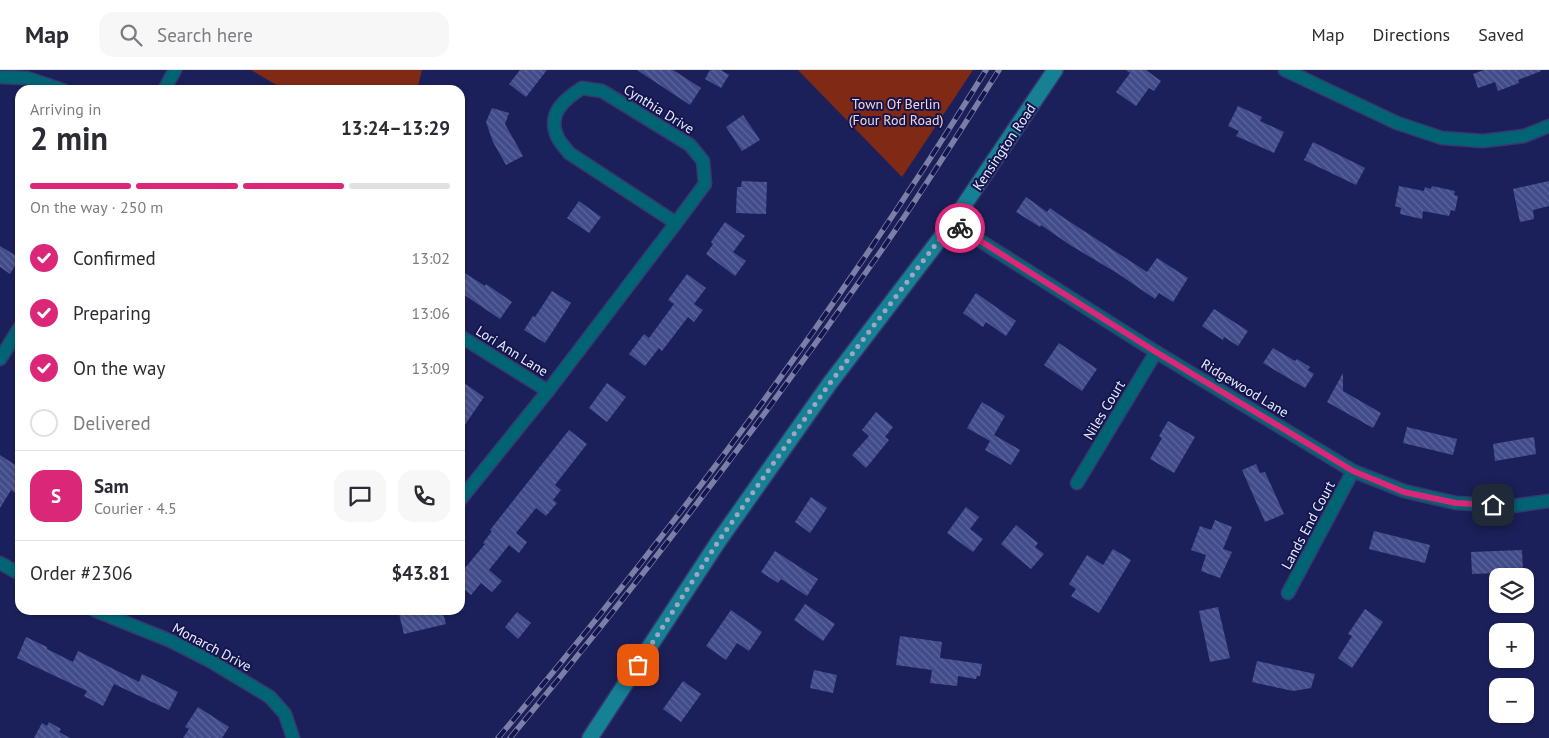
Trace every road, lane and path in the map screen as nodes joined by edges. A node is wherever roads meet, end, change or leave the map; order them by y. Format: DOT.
graph roads {
  1 [pos="175,70"];
  2 [pos="1055,70"];
  3 [pos="1285,70"];
  4 [pos="0,77"];
  5 [pos="48,85"];
  6 [pos="167,85"];
  7 [pos="1549,126"];
  8 [pos="676,223"];
  9 [pos="952,223"];
  10 [pos="15,335"];
  11 [pos="465,339"];
  12 [pos="1156,352"];
  13 [pos="0,359"];
  14 [pos="548,391"];
  15 [pos="1353,471"];
  16 [pos="1077,483"];
  17 [pos="465,494"];
  18 [pos="1549,501"];
  19 [pos="0,563"];
  20 [pos="15,571"];
  21 [pos="1288,593"];
  22 [pos="106,615"];
  23 [pos="293,738"];
  24 [pos="590,738"];
  1 -- 6 [label="street"];
  2 -- 9 [label="street, Kensington Road"];
  3 -- 7 [label="street"];
  4 -- 5 [label="street"];
  8 -- 8 [label="street, Cynthia Drive"];
  8 -- 14 [label="street, Cynthia Drive"];
  9 -- 12 [label="street, Ridgewood Lane"];
  9 -- 24 [label="street, Kensington Road"];
  10 -- 13 [label="street"];
  11 -- 14 [label="street, Lori Ann Lane"];
  12 -- 15 [label="street, Ridgewood Lane"];
  12 -- 16 [label="street, Niles Court"];
  14 -- 17 [label="street, Cynthia Drive"];
  15 -- 18 [label="street, Ridgewood Lane"];
  15 -- 21 [label="street, Lands End Court"];
  19 -- 20 [label="street"];
  22 -- 23 [label="street, Monarch Drive"];
}
